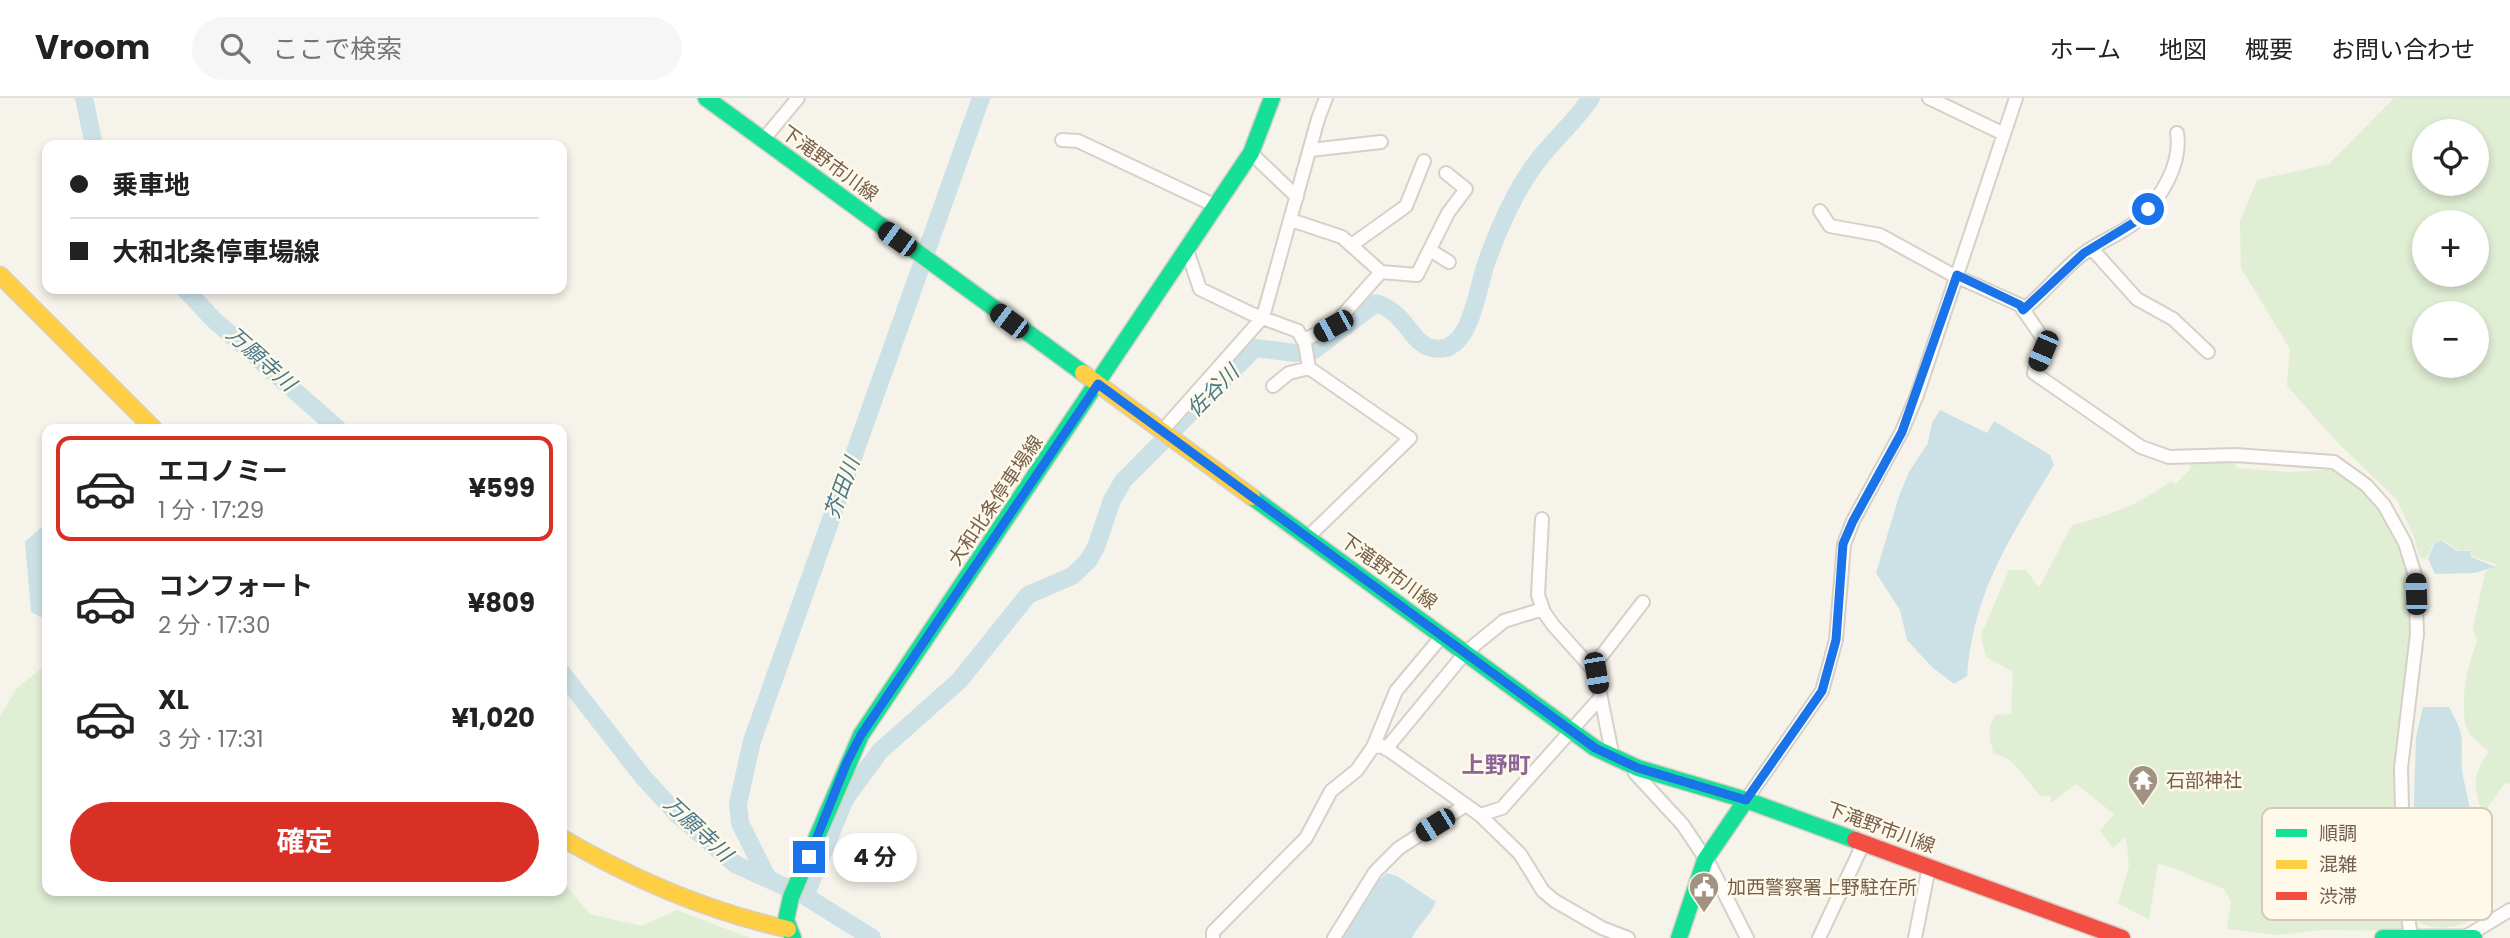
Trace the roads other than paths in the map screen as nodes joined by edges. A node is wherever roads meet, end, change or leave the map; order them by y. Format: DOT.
graph roads {
  1 [pos="706,98"];
  2 [pos="798,98"];
  3 [pos="1272,98"];
  4 [pos="1326,98"];
  5 [pos="1929,98"];
  6 [pos="2016,98"];
  7 [pos="2177,133"];
  8 [pos="2004,134"];
  9 [pos="763,140"];
  10 [pos="1062,140"];
  11 [pos="1381,142"];
  12 [pos="1310,149"];
  13 [pos="1251,153"];
  14 [pos="1424,161"];
  15 [pos="1446,173"];
  16 [pos="1297,197"];
  17 [pos="1216,206"];
  18 [pos="1820,211"];
  19 [pos="1292,220"];
  20 [pos="1353,244"];
  21 [pos="2092,249"];
  22 [pos="1187,250"];
  23 [pos="1430,250"];
  24 [pos="1449,262"];
  25 [pos="1381,272"];
  26 [pos="0,275"];
  27 [pos="1957,275"];
  28 [pos="2023,310"];
  29 [pos="1263,317"];
  30 [pos="1304,340"];
  31 [pos="2208,352"];
  32 [pos="1309,368"];
  33 [pos="1098,384"];
  34 [pos="1273,386"];
  35 [pos="148,424"];
  36 [pos="1167,435"];
  37 [pos="1542,519"];
  38 [pos="1307,538"];
  39 [pos="1643,602"];
  40 [pos="1543,609"];
  41 [pos="1442,636"];
  42 [pos="1465,653"];
  43 [pos="1592,668"];
  44 [pos="1600,698"];
  45 [pos="1571,730"];
  46 [pos="1380,748"];
  47 [pos="1613,758"];
  48 [pos="1638,768"];
  49 [pos="1746,800"];
  50 [pos="1466,804"];
  51 [pos="2402,808"];
  52 [pos="1480,815"];
  53 [pos="567,841"];
  54 [pos="1864,842"];
  55 [pos="1705,860"];
  56 [pos="1928,867"];
  57 [pos="2510,910"];
  58 [pos="2491,920"];
  59 [pos="2492,920"];
  60 [pos="790,934"];
  61 [pos="2411,936"];
  62 [pos="2429,937"];
  63 [pos="2471,937"];
  64 [pos="1213,938"];
  65 [pos="1334,938"];
  66 [pos="1628,938"];
  67 [pos="1679,938"];
  68 [pos="1747,938"];
  69 [pos="1819,938"];
  70 [pos="1914,938"];
  71 [pos="2122,938"];
  72 [pos="2383,938"];
  1 -- 9 [label="main road, 下滝野市川線"];
  2 -- 9 [label="street"];
  3 -- 13 [label="main road, 大和北条停車場線"];
  4 -- 12 [label="street"];
  5 -- 8 [label="street"];
  6 -- 8 [label="street"];
  7 -- 21 [label="street"];
  8 -- 27 [label="street"];
  9 -- 33 [label="main road, 下滝野市川線"];
  10 -- 17 [label="street"];
  11 -- 12 [label="street"];
  12 -- 16 [label="street"];
  13 -- 16 [label="street"];
  13 -- 17 [label="main road, 大和北条停車場線"];
  14 -- 20 [label="street"];
  15 -- 23 [label="street"];
  16 -- 19 [label="street"];
  17 -- 22 [label="main road, 大和北条停車場線"];
  18 -- 27 [label="street"];
  19 -- 20 [label="street"];
  19 -- 29 [label="street"];
  20 -- 25 [label="street"];
  21 -- 28 [label="street"];
  21 -- 31 [label="street"];
  22 -- 29 [label="street"];
  22 -- 33 [label="main road, 大和北条停車場線"];
  23 -- 24 [label="street"];
  23 -- 25 [label="street"];
  25 -- 30 [label="street"];
  26 -- 35 [label="main road"];
  27 -- 28 [label="street"];
  27 -- 49 [label="street"];
  28 -- 51 [label="street"];
  29 -- 30 [label="street"];
  29 -- 36 [label="street"];
  30 -- 32 [label="street"];
  32 -- 34 [label="street"];
  32 -- 38 [label="street"];
  33 -- 36 [label="main road, 下滝野市川線"];
  33 -- 60 [label="main road, 大和北条停車場線"];
  36 -- 38 [label="main road, 下滝野市川線"];
  37 -- 40 [label="street"];
  38 -- 41 [label="main road, 下滝野市川線"];
  39 -- 43 [label="street"];
  40 -- 42 [label="street"];
  40 -- 43 [label="street"];
  41 -- 42 [label="main road, 下滝野市川線"];
  41 -- 46 [label="street"];
  42 -- 45 [label="main road, 下滝野市川線"];
  42 -- 46 [label="street"];
  43 -- 44 [label="street"];
  44 -- 45 [label="street"];
  44 -- 47 [label="street"];
  45 -- 47 [label="main road, 下滝野市川線"];
  45 -- 52 [label="street"];
  46 -- 50 [label="street"];
  46 -- 64 [label="street"];
  47 -- 48 [label="main road, 下滝野市川線"];
  48 -- 49 [label="main road, 下滝野市川線"];
  48 -- 55 [label="street"];
  49 -- 54 [label="main road, 下滝野市川線"];
  49 -- 55 [label="main road"];
  50 -- 52 [label="street"];
  50 -- 65 [label="street"];
  52 -- 66 [label="street"];
  53 -- 60 [label="main road"];
  54 -- 56 [label="main road, 下滝野市川線"];
  54 -- 69 [label="street"];
  55 -- 67 [label="main road"];
  55 -- 68 [label="street"];
  56 -- 70 [label="street"];
  56 -- 71 [label="main road, 下滝野市川線"];
  57 -- 59 [label="street"];
  58 -- 63 [label="street"];
  61 -- 62 [label="main road"];
  61 -- 72 [label="main road"];
  62 -- 63 [label="main road"];
}
